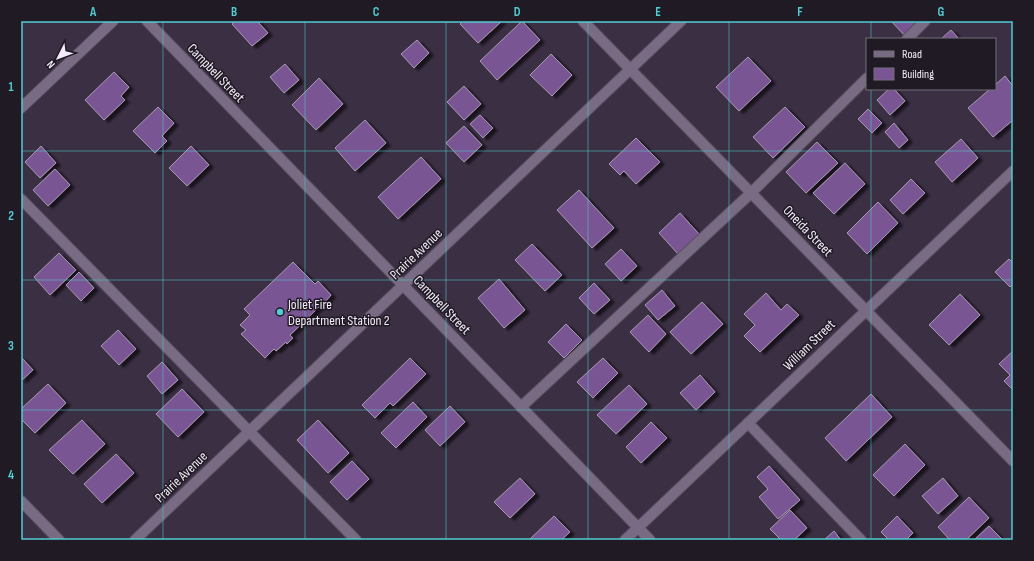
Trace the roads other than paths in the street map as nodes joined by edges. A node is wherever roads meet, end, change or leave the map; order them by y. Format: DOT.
graph roads {
  1 [pos="113,21"];
  2 [pos="147,21"];
  3 [pos="583,21"];
  4 [pos="681,21"];
  5 [pos="925,21"];
  6 [pos="908,38"];
  7 [pos="630,69"];
  8 [pos="866,79"];
  9 [pos="21,108"];
  10 [pos="1013,171"];
  11 [pos="751,193"];
  12 [pos="21,199"];
  13 [pos="403,285"];
  14 [pos="866,311"];
  15 [pos="521,407"];
  16 [pos="748,422"];
  17 [pos="249,432"];
  18 [pos="1013,461"];
  19 [pos="21,501"];
  20 [pos="638,528"];
  21 [pos="59,540"];
  22 [pos="134,540"];
  23 [pos="356,540"];
  24 [pos="625,540"];
  25 [pos="650,540"];
  26 [pos="861,540"];
  1 -- 9 [label="street"];
  2 -- 13 [label="street, Campbell Street"];
  3 -- 7 [label="street, Oneida Street"];
  4 -- 7 [label="street, Prairie Avenue"];
  5 -- 6 [label="street"];
  7 -- 11 [label="street, Oneida Street"];
  7 -- 13 [label="street, Prairie Avenue"];
  8 -- 11 [label="street"];
  10 -- 14 [label="street, William Street"];
  11 -- 14 [label="street, Oneida Street"];
  11 -- 15 [label="street"];
  12 -- 17 [label="street"];
  13 -- 15 [label="street, Campbell Street"];
  13 -- 17 [label="street, Prairie Avenue"];
  14 -- 16 [label="street, William Street"];
  14 -- 18 [label="street, Oneida Street"];
  15 -- 20 [label="street, Campbell Street"];
  16 -- 20 [label="street, William Street"];
  16 -- 26 [label="street"];
  17 -- 22 [label="street, Prairie Avenue"];
  17 -- 23 [label="street"];
  19 -- 21 [label="street"];
  20 -- 24 [label="street, William Street"];
  20 -- 25 [label="street, Campbell Street"];
}
